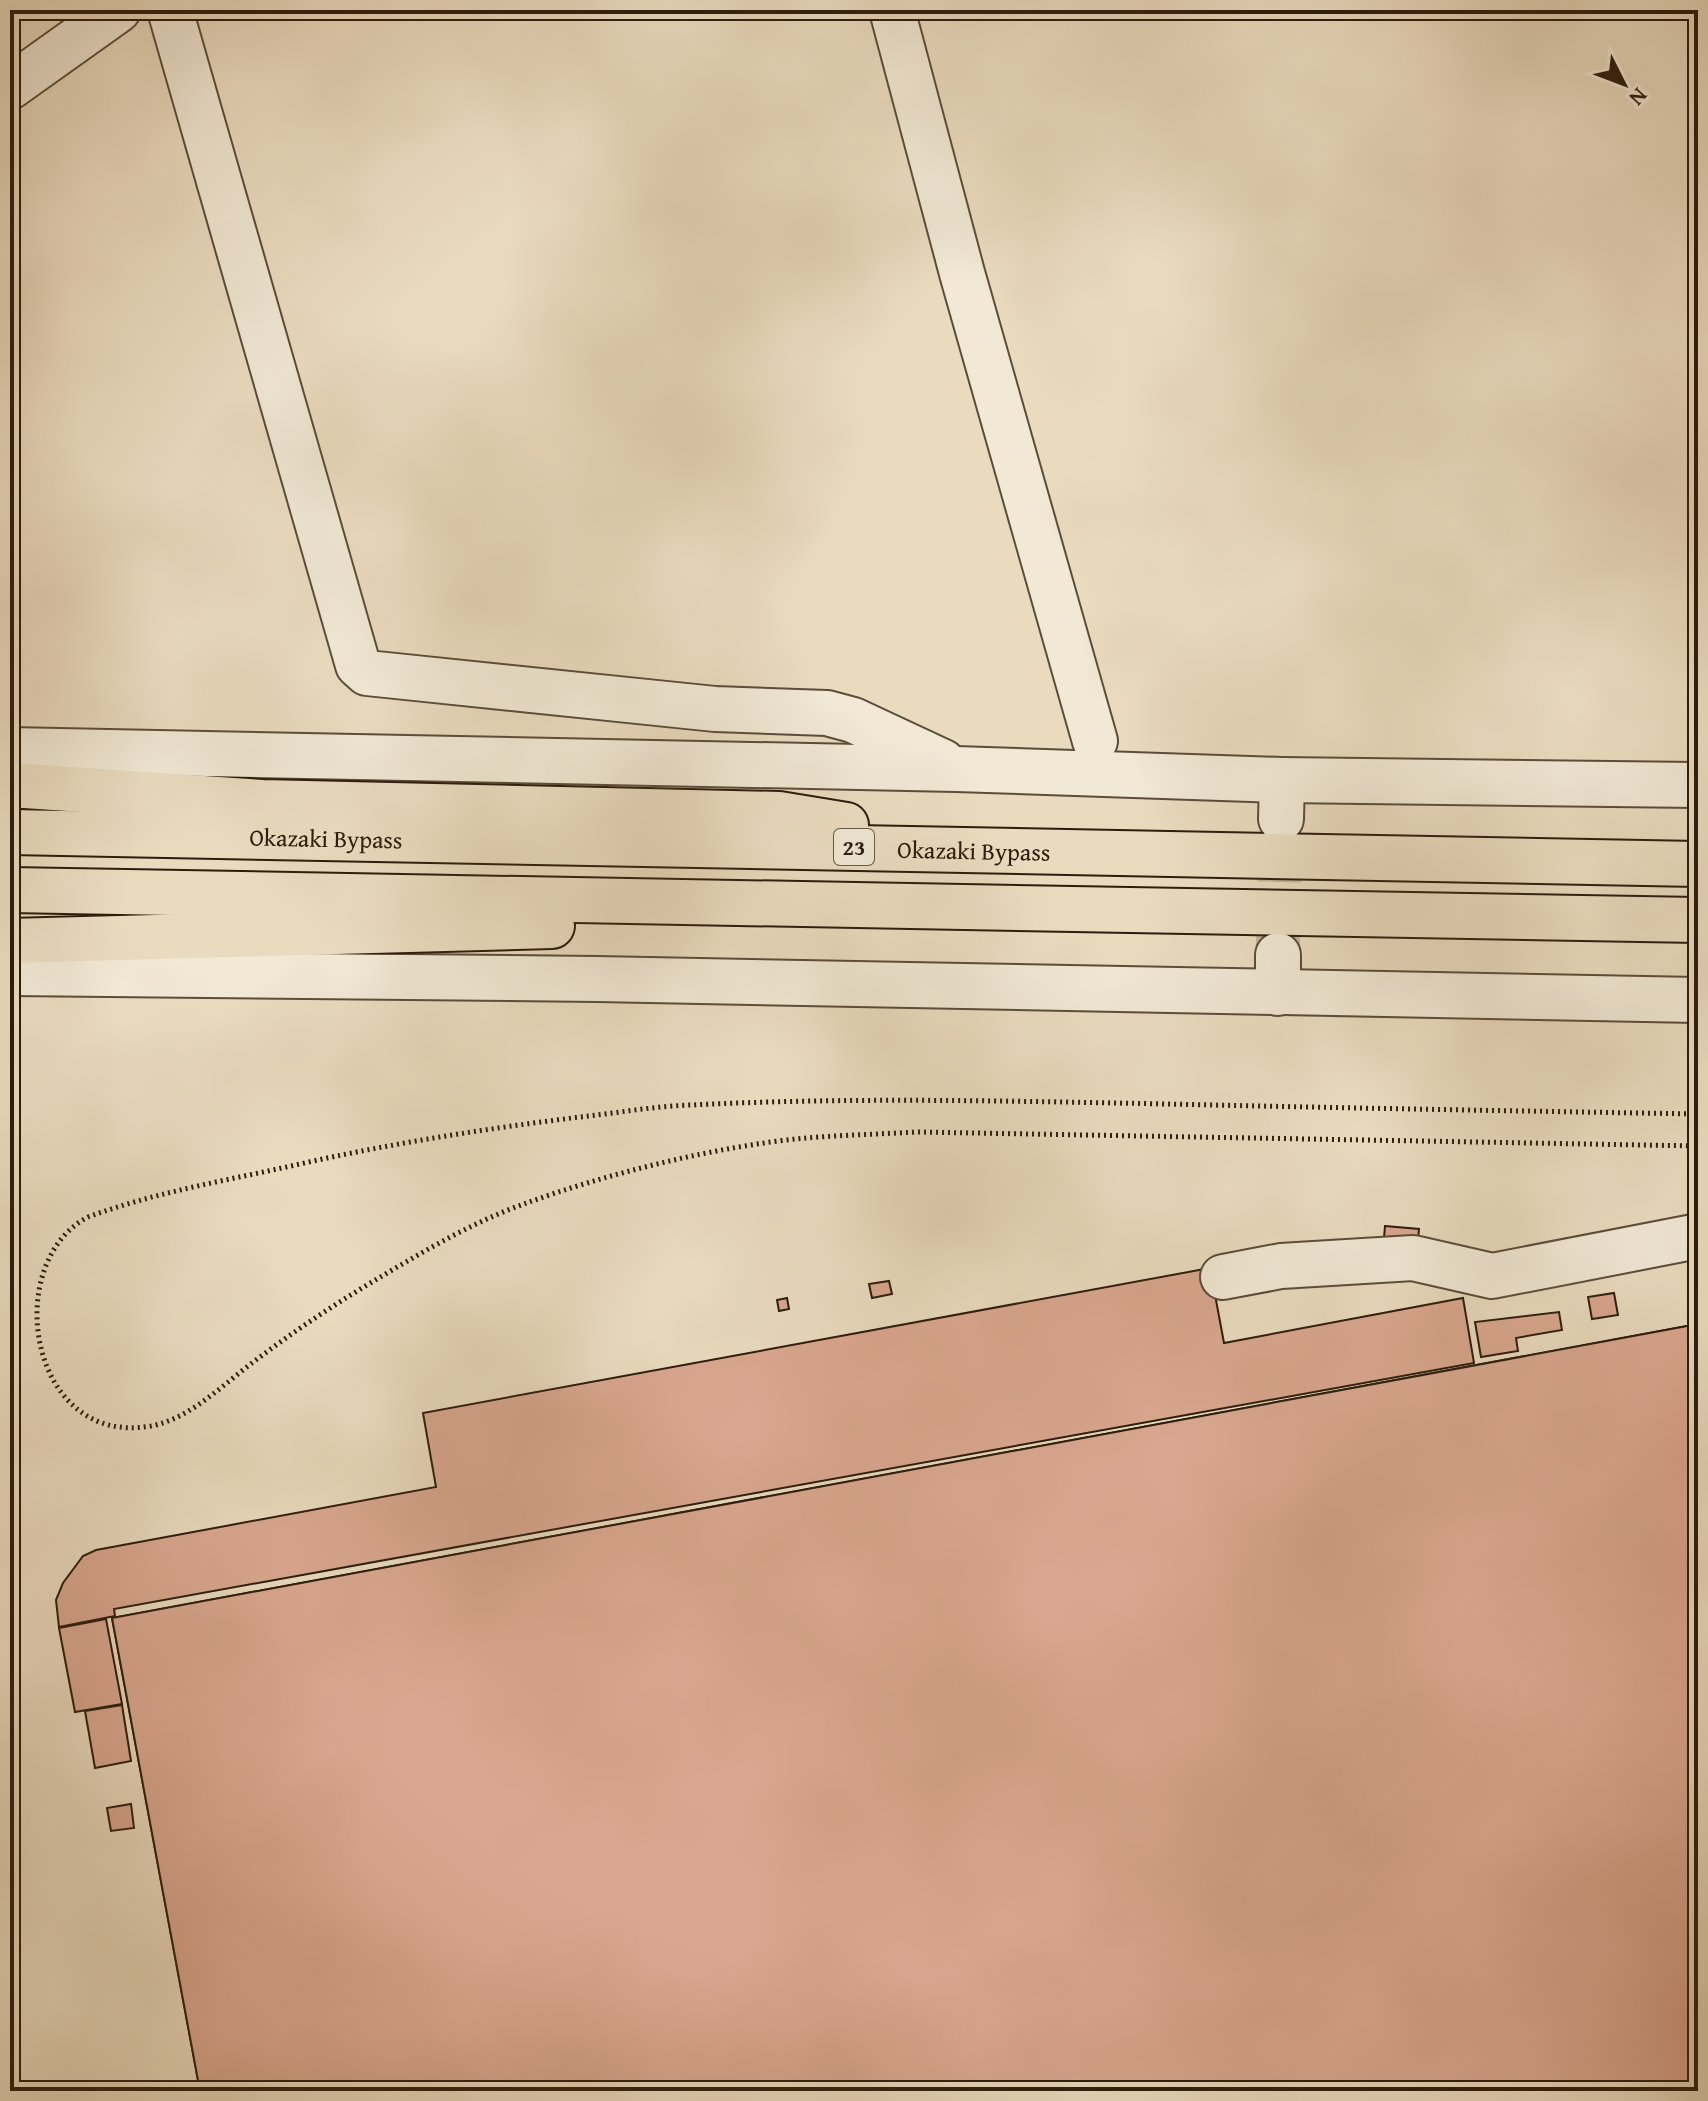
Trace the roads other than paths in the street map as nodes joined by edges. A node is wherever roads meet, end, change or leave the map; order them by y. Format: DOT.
graph roads {
  1 [pos="118,10"];
  2 [pos="170,10"];
  3 [pos="892,10"];
  4 [pos="10,87"];
  5 [pos="1095,741"];
  6 [pos="10,750"];
  7 [pos="956,769"];
  8 [pos="10,785"];
  9 [pos="1698,785"];
  10 [pos="10,832"];
  11 [pos="997,849"];
  12 [pos="1698,864"];
  13 [pos="10,890"];
  14 [pos="789,903"];
  15 [pos="1698,920"];
  16 [pos="10,941"];
  17 [pos="10,973"];
  18 [pos="1698,1000"];
  19 [pos="1698,1236"];
  20 [pos="1223,1277"];
  1 -- 4 [label="street"];
  2 -- 7 [label="street"];
  3 -- 5 [label="street"];
  6 -- 7 [label="street"];
  7 -- 9 [label="street"];
  8 -- 11 [label="highway, 23"];
  10 -- 11 [label="highway, Okazaki Bypass / 23"];
  11 -- 12 [label="highway, Okazaki Bypass / 23"];
  13 -- 14 [label="highway"];
  14 -- 15 [label="highway"];
  14 -- 16 [label="highway"];
  17 -- 18 [label="street"];
  19 -- 20 [label="street"];
}
